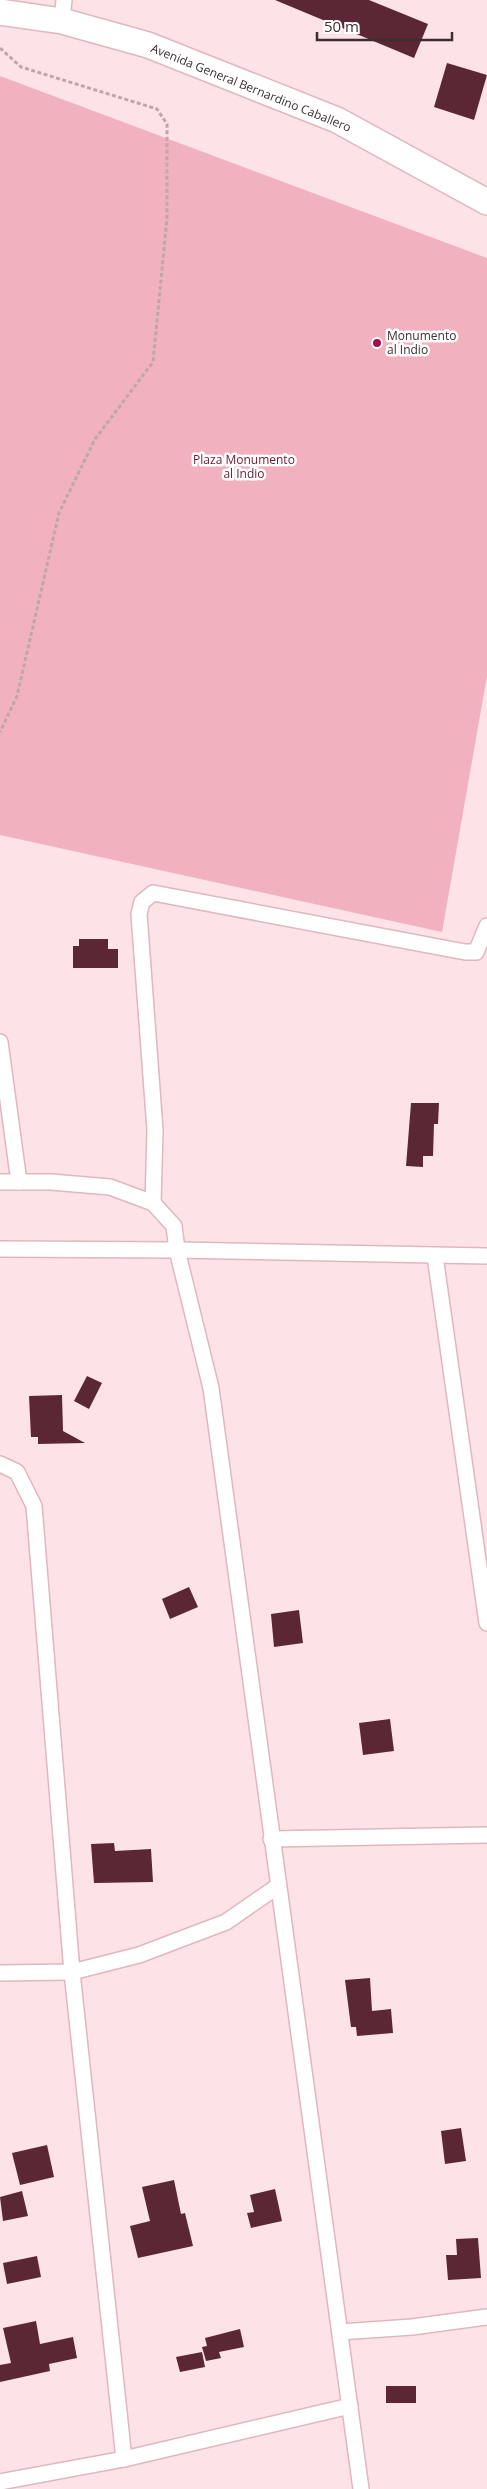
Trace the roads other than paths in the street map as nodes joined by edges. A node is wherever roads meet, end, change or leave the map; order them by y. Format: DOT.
graph roads {
  1 [pos="63,11"];
  2 [pos="0,12"];
  3 [pos="487,202"];
  4 [pos="487,926"];
  5 [pos="0,1042"];
  6 [pos="0,1182"];
  7 [pos="19,1182"];
  8 [pos="153,1203"];
  9 [pos="0,1249"];
  10 [pos="177,1250"];
  11 [pos="435,1256"];
  12 [pos="487,1256"];
  13 [pos="0,1464"];
  14 [pos="487,1623"];
  15 [pos="487,1835"];
  16 [pos="271,1839"];
  17 [pos="278,1886"];
  18 [pos="72,1972"];
  19 [pos="0,1973"];
  20 [pos="487,2317"];
  21 [pos="340,2332"];
  22 [pos="350,2406"];
  23 [pos="124,2459"];
  24 [pos="0,2482"];
  25 [pos="361,2489"];
  1 -- 2 [label="highway, Avenida General Bernardino Caballero"];
  1 -- 3 [label="highway, Avenida General Bernardino Caballero"];
  4 -- 8 [label="street"];
  5 -- 7 [label="street"];
  6 -- 7 [label="street"];
  7 -- 8 [label="street"];
  8 -- 10 [label="street"];
  9 -- 10 [label="street"];
  10 -- 11 [label="street"];
  10 -- 16 [label="street"];
  11 -- 12 [label="street"];
  11 -- 14 [label="street"];
  13 -- 18 [label="street"];
  15 -- 16 [label="street"];
  16 -- 17 [label="street"];
  17 -- 18 [label="street"];
  17 -- 21 [label="street"];
  18 -- 19 [label="street"];
  18 -- 23 [label="street"];
  20 -- 21 [label="street"];
  21 -- 22 [label="street"];
  22 -- 23 [label="street"];
  22 -- 25 [label="street"];
  23 -- 24 [label="street"];
}
